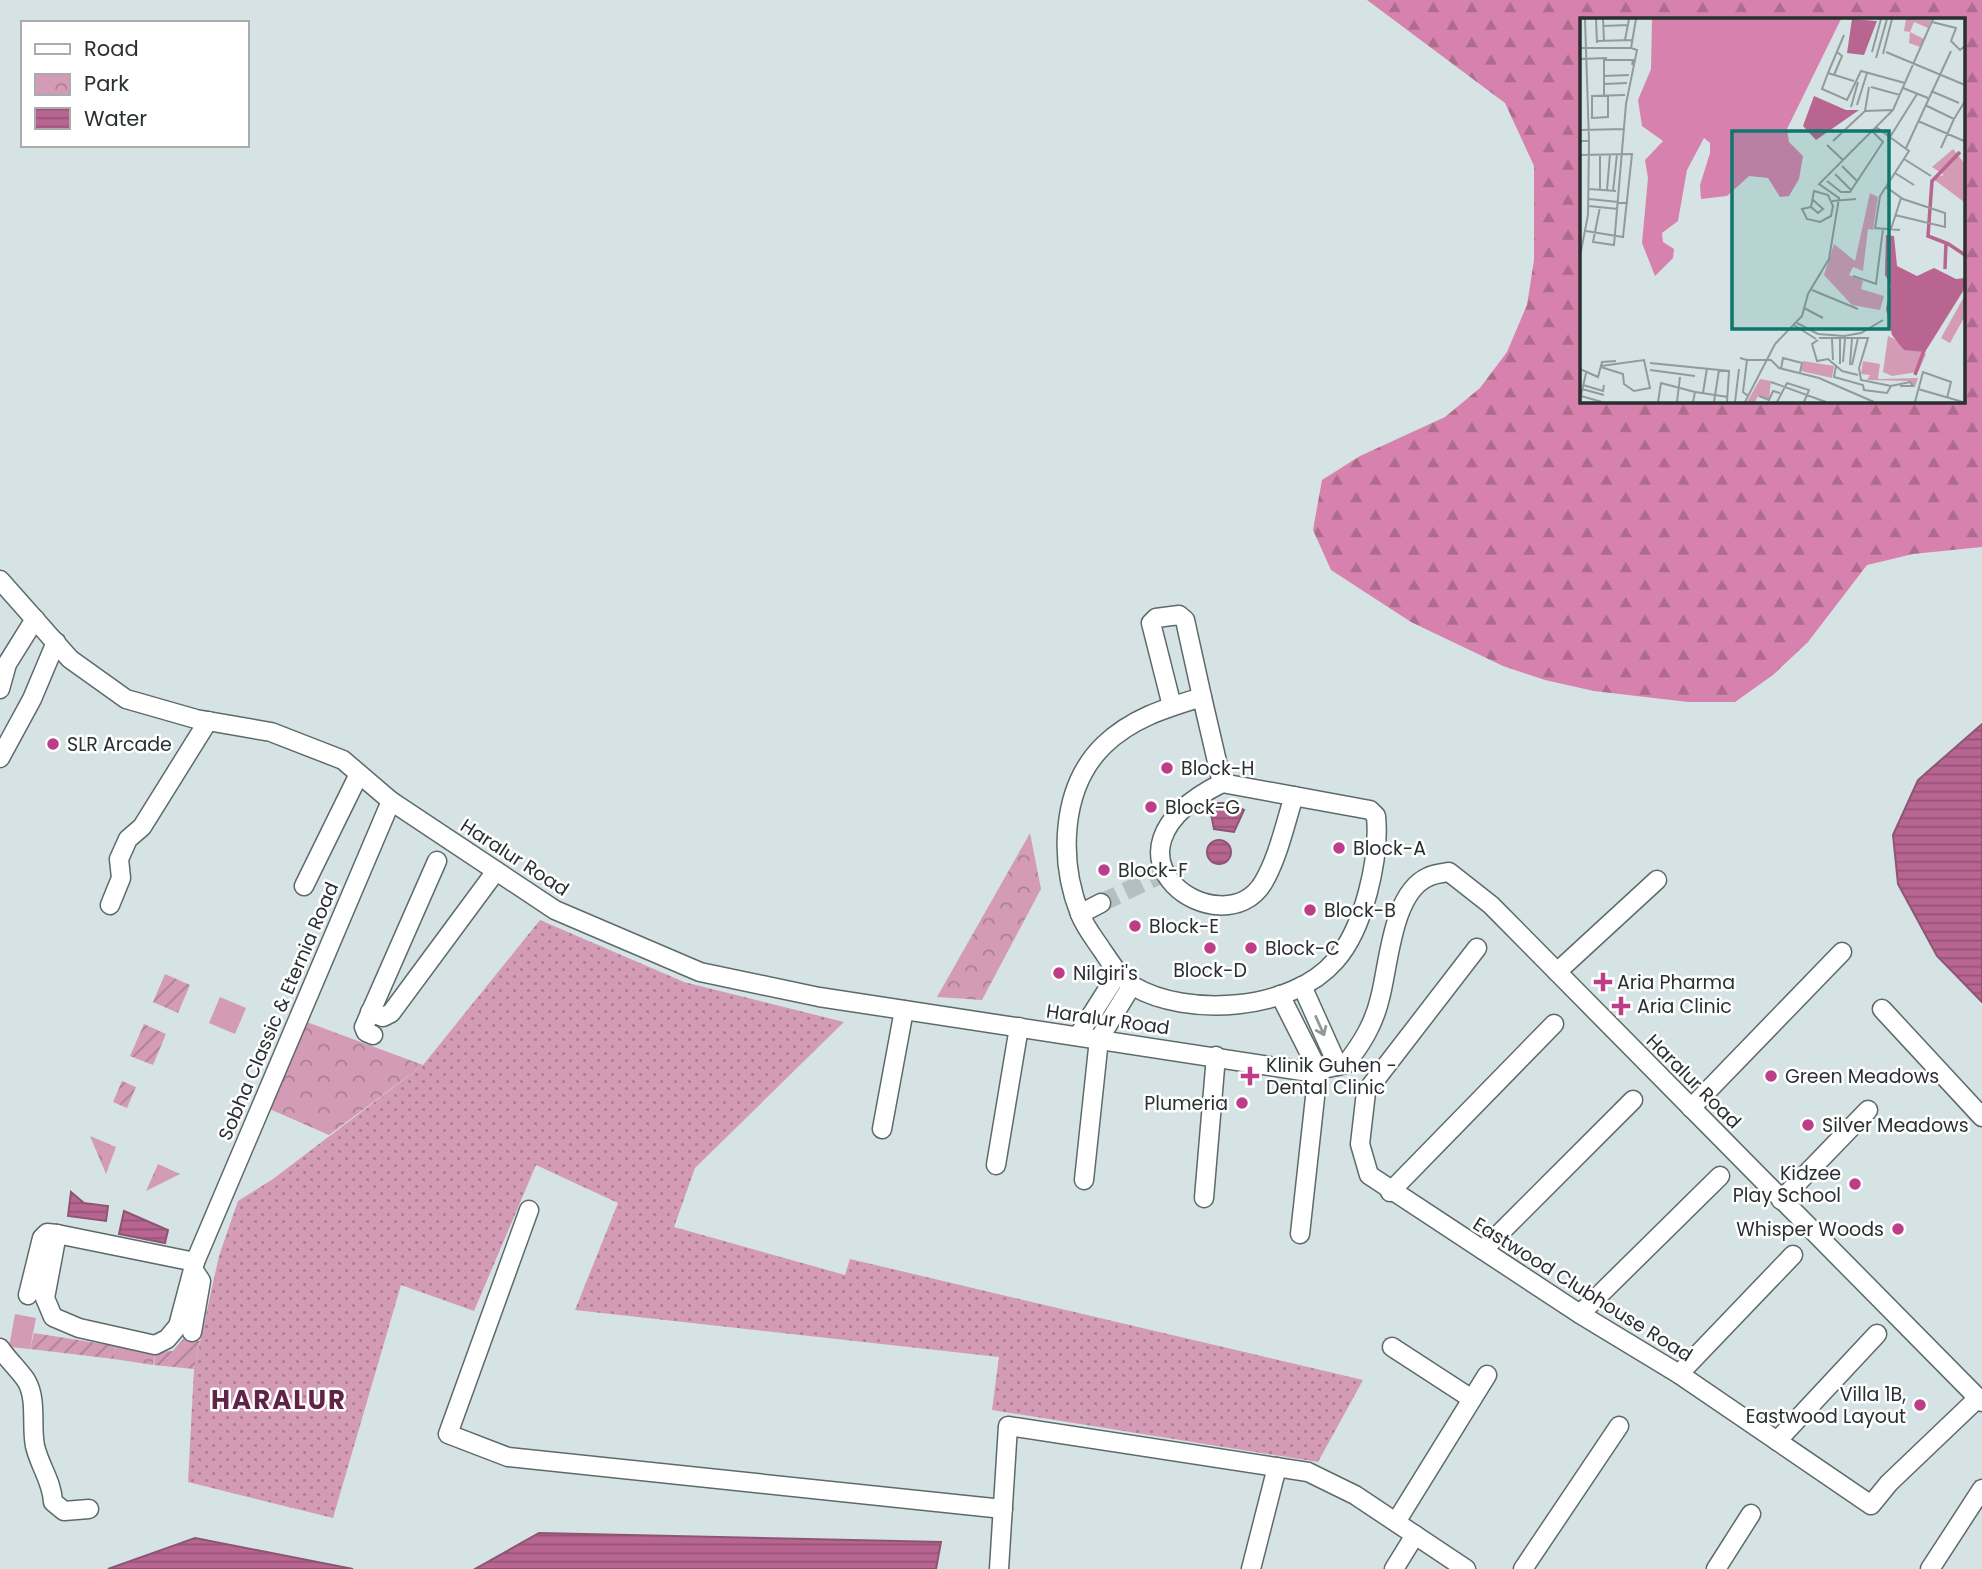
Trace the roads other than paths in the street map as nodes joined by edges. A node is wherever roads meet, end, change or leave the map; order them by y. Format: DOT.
graph roads {
  1 [pos="0,580"];
  2 [pos="35,619"];
  3 [pos="56,642"];
  4 [pos="3,667"];
  5 [pos="0,689"];
  6 [pos="1202,697"];
  7 [pos="1171,706"];
  8 [pos="208,721"];
  9 [pos="0,758"];
  10 [pos="359,774"];
  11 [pos="1223,783"];
  12 [pos="1294,796"];
  13 [pos="391,801"];
  14 [pos="437,862"];
  15 [pos="496,871"];
  16 [pos="1657,880"];
  17 [pos="304,886"];
  18 [pos="1101,904"];
  19 [pos="110,905"];
  20 [pos="1080,914"];
  21 [pos="1477,948"];
  22 [pos="1842,952"];
  23 [pos="1557,972"];
  24 [pos="1125,979"];
  25 [pos="1302,986"];
  26 [pos="1280,995"];
  27 [pos="1882,1009"];
  28 [pos="904,1010"];
  29 [pos="370,1012"];
  30 [pos="1554,1024"];
  31 [pos="1019,1027"];
  32 [pos="373,1035"];
  33 [pos="1078,1036"];
  34 [pos="1099,1039"];
  35 [pos="1216,1056"];
  36 [pos="1338,1066"];
  37 [pos="1318,1070"];
  38 [pos="1633,1100"];
  39 [pos="1690,1108"];
  40 [pos="1868,1110"];
  41 [pos="1982,1117"];
  42 [pos="882,1129"];
  43 [pos="996,1165"];
  44 [pos="1720,1177"];
  45 [pos="1084,1180"];
  46 [pos="1390,1192"];
  47 [pos="1204,1198"];
  48 [pos="1781,1200"];
  49 [pos="528,1210"];
  50 [pos="57,1234"];
  51 [pos="1300,1234"];
  52 [pos="1483,1250"];
  53 [pos="1793,1255"];
  54 [pos="194,1265"];
  55 [pos="28,1295"];
  56 [pos="1580,1314"];
  57 [pos="192,1332"];
  58 [pos="1877,1334"];
  59 [pos="1392,1347"];
  60 [pos="0,1348"];
  61 [pos="1679,1374"];
  62 [pos="1487,1375"];
  63 [pos="1472,1399"];
  64 [pos="1980,1400"];
  65 [pos="1619,1426"];
  66 [pos="1777,1441"];
  67 [pos="1278,1467"];
  68 [pos="1981,1494"];
  69 [pos="89,1509"];
  70 [pos="1003,1509"];
  71 [pos="1751,1514"];
  72 [pos="1396,1522"];
  73 [pos="1415,1535"];
  74 [pos="999,1569"];
  75 [pos="1251,1569"];
  76 [pos="1394,1569"];
  77 [pos="1466,1569"];
  78 [pos="1523,1569"];
  79 [pos="1716,1569"];
  80 [pos="1930,1569"];
  1 -- 2 [label="street, Haralur Road"];
  2 -- 3 [label="street, Haralur Road"];
  2 -- 4 [label="street"];
  3 -- 8 [label="street, Haralur Road"];
  3 -- 9 [label="street"];
  4 -- 5 [label="street"];
  6 -- 7 [label="street"];
  6 -- 7 [label="street"];
  6 -- 11 [label="street"];
  7 -- 20 [label="street"];
  8 -- 10 [label="street, Haralur Road"];
  8 -- 19 [label="street"];
  10 -- 13 [label="street, Haralur Road"];
  10 -- 17 [label="street"];
  11 -- 12 [label="street"];
  11 -- 12 [label="street"];
  12 -- 25 [label="street"];
  13 -- 15 [label="street, Haralur Road"];
  13 -- 54 [label="street, Sobha Classic & Eternia Road"];
  14 -- 29 [label="street"];
  15 -- 28 [label="street, Haralur Road"];
  15 -- 29 [label="street"];
  16 -- 23 [label="street"];
  18 -- 20 [label="street"];
  20 -- 24 [label="street"];
  21 -- 46 [label="street, Eastwood Clubhouse Road"];
  22 -- 39 [label="street"];
  23 -- 36 [label="street, Haralur Road"];
  23 -- 39 [label="street, Haralur Road"];
  24 -- 26 [label="street"];
  24 -- 33 [label="street"];
  24 -- 34 [label="street"];
  25 -- 26 [label="street"];
  25 -- 36 [label="street, one-way"];
  26 -- 37 [label="street"];
  27 -- 41 [label="street"];
  28 -- 31 [label="street, Haralur Road"];
  28 -- 42 [label="street"];
  29 -- 32 [label="street"];
  30 -- 46 [label="street"];
  31 -- 33 [label="street, Haralur Road"];
  31 -- 43 [label="street"];
  33 -- 34 [label="street, Haralur Road"];
  34 -- 35 [label="street, Haralur Road"];
  34 -- 45 [label="street"];
  35 -- 37 [label="street, Haralur Road"];
  35 -- 47 [label="street"];
  36 -- 37 [label="street, Haralur Road"];
  37 -- 51 [label="street"];
  38 -- 52 [label="street"];
  39 -- 48 [label="street, Haralur Road"];
  40 -- 48 [label="street"];
  44 -- 56 [label="street"];
  46 -- 52 [label="street, Eastwood Clubhouse Road"];
  48 -- 64 [label="street, Haralur Road"];
  49 -- 70 [label="street"];
  50 -- 54 [label="street"];
  50 -- 54 [label="street, Sobha Classic & Eternia Road"];
  50 -- 55 [label="street"];
  52 -- 56 [label="street, Eastwood Clubhouse Road"];
  53 -- 61 [label="street"];
  54 -- 57 [label="street"];
  56 -- 61 [label="street, Eastwood Clubhouse Road"];
  58 -- 66 [label="street"];
  59 -- 63 [label="street"];
  60 -- 69 [label="street"];
  61 -- 66 [label="street, Eastwood Clubhouse Road"];
  62 -- 63 [label="street"];
  63 -- 72 [label="street"];
  64 -- 66 [label="street, Eastwood Clubhouse Road"];
  65 -- 78 [label="street"];
  67 -- 70 [label="street"];
  67 -- 72 [label="street"];
  67 -- 75 [label="street"];
  68 -- 80 [label="street"];
  70 -- 74 [label="street"];
  71 -- 79 [label="street"];
  72 -- 73 [label="street"];
  73 -- 76 [label="street"];
  73 -- 77 [label="street"];
}
